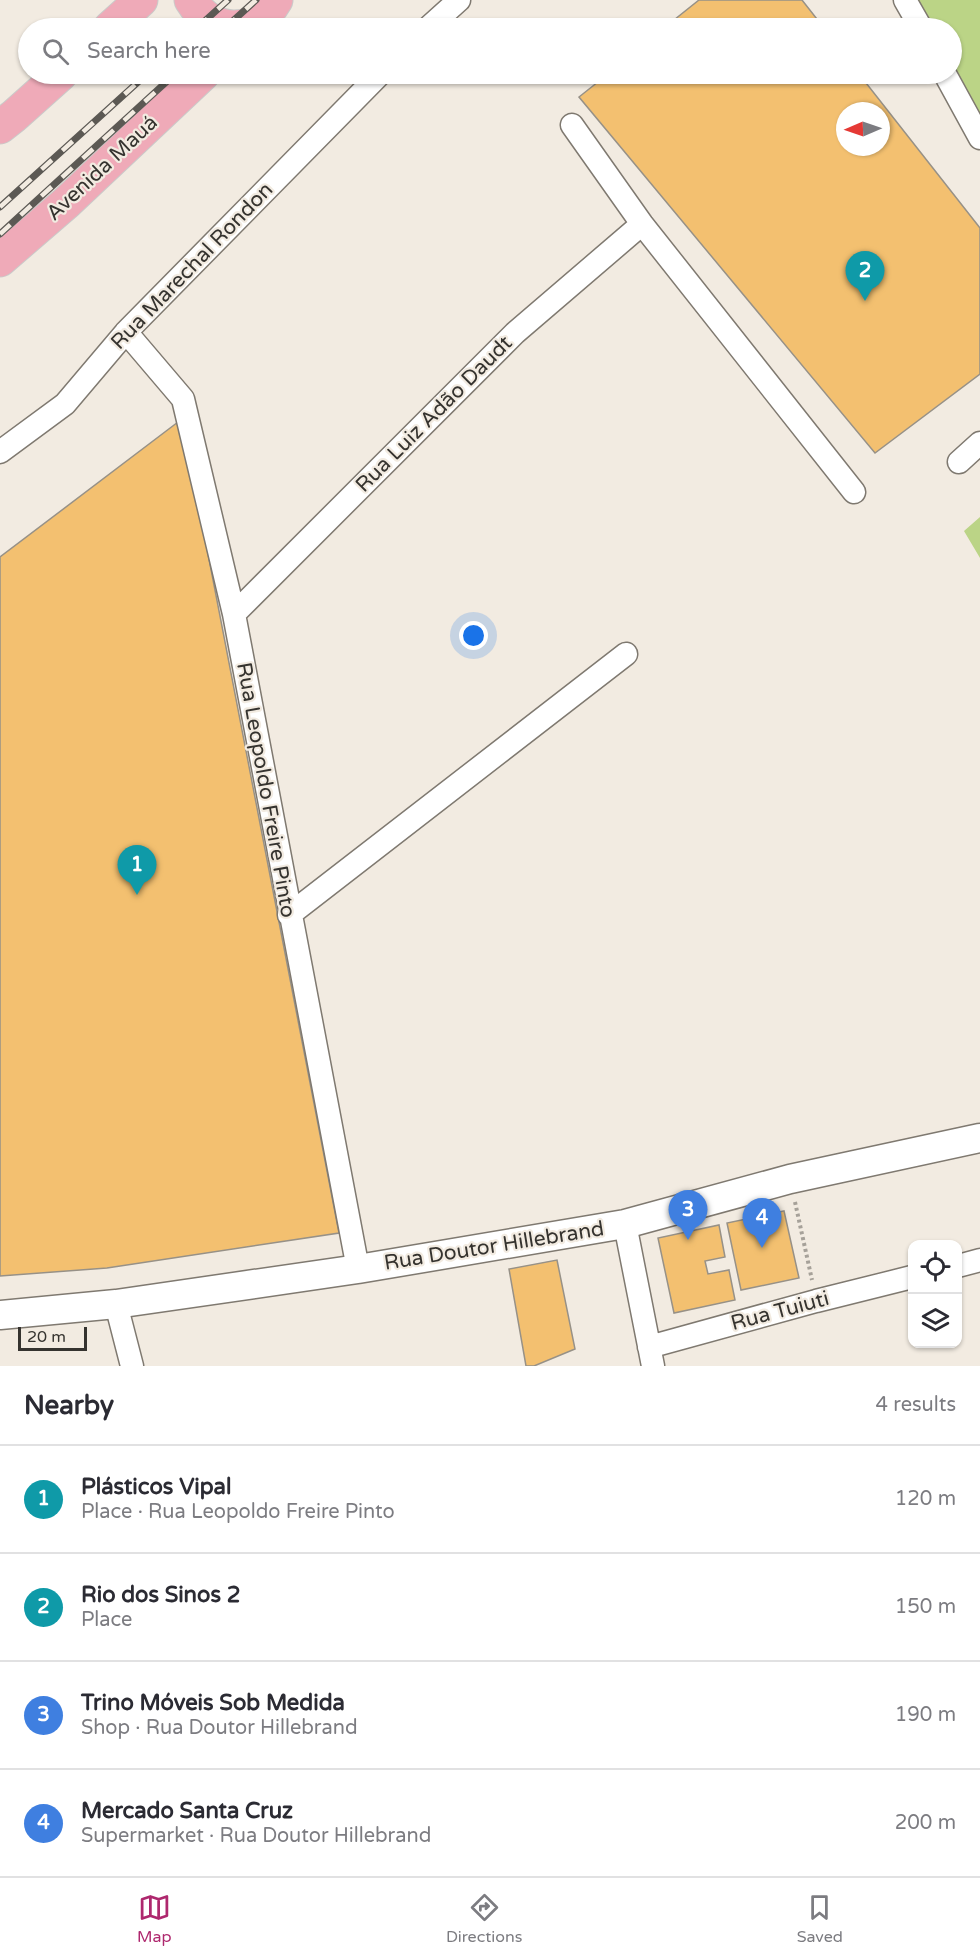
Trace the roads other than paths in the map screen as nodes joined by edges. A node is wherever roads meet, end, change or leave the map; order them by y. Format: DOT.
graph roads {
  1 [pos="141,0"];
  2 [pos="191,0"];
  3 [pos="459,0"];
  4 [pos="905,0"];
  5 [pos="121,18"];
  6 [pos="207,18"];
  7 [pos="439,18"];
  8 [pos="915,18"];
  9 [pos="50,84"];
  10 [pos="192,84"];
  11 [pos="370,84"];
  12 [pos="950,84"];
  13 [pos="572,125"];
  14 [pos="0,127"];
  15 [pos="980,138"];
  16 [pos="642,224"];
  17 [pos="0,260"];
  18 [pos="126,332"];
  19 [pos="980,443"];
  20 [pos="0,452"];
  21 [pos="959,462"];
  22 [pos="854,492"];
  23 [pos="234,614"];
  24 [pos="626,654"];
  25 [pos="289,915"];
  26 [pos="980,1138"];
  27 [pos="625,1224"];
  28 [pos="980,1260"];
  29 [pos="962,1265"];
  30 [pos="357,1269"];
  31 [pos="908,1278"];
  32 [pos="116,1304"];
  33 [pos="0,1315"];
  34 [pos="651,1356"];
  35 [pos="132,1366"];
  1 -- 5 [label="main road"];
  2 -- 6 [label="main road"];
  3 -- 7 [label="street"];
  4 -- 8 [label="street"];
  9 -- 14 [label="main road"];
  10 -- 17 [label="main road, Avenida Mauá"];
  11 -- 18 [label="street, Rua Marechal Rondon"];
  12 -- 15 [label="street"];
  13 -- 16 [label="street"];
  16 -- 22 [label="street"];
  16 -- 23 [label="street, Rua Luiz Adão Daudt"];
  18 -- 20 [label="street, Rua Marechal Rondon"];
  18 -- 23 [label="street, Rua Leopoldo Freire Pinto"];
  19 -- 21 [label="street"];
  23 -- 25 [label="street, Rua Leopoldo Freire Pinto"];
  24 -- 25 [label="street"];
  25 -- 30 [label="street, Rua Leopoldo Freire Pinto"];
  26 -- 27 [label="street, Rua Doutor Hillebrand"];
  27 -- 30 [label="street, Rua Doutor Hillebrand"];
  27 -- 34 [label="street"];
  28 -- 29 [label="street"];
  30 -- 32 [label="street, Rua Doutor Hillebrand"];
  31 -- 34 [label="street, Rua Tuiuti"];
  32 -- 33 [label="street, Rua Doutor Hillebrand"];
  32 -- 35 [label="street"];
}
